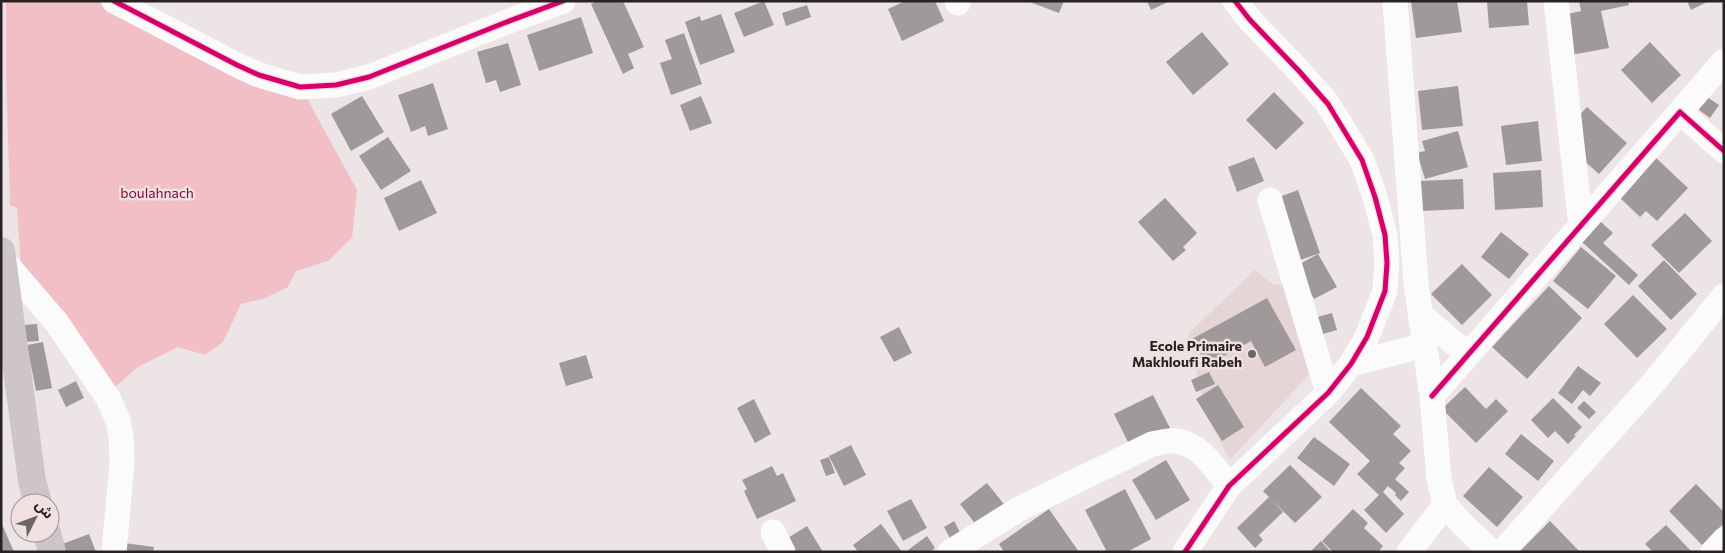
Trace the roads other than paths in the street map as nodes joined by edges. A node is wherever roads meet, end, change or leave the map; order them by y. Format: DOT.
graph roads {
  1 [pos="114,1"];
  2 [pos="563,1"];
  3 [pos="1235,1"];
  4 [pos="1395,1"];
  5 [pos="1556,1"];
  6 [pos="1724,61"];
  7 [pos="1680,112"];
  8 [pos="1724,151"];
  9 [pos="1270,200"];
  10 [pos="1581,226"];
  11 [pos="2,255"];
  12 [pos="1416,283"];
  13 [pos="1385,291"];
  14 [pos="1724,296"];
  15 [pos="1422,316"];
  16 [pos="1425,345"];
  17 [pos="1468,355"];
  18 [pos="1351,364"];
  19 [pos="1328,393"];
  20 [pos="1432,396"];
  21 [pos="1229,486"];
  22 [pos="35,493"];
  23 [pos="1445,505"];
  24 [pos="1724,540"];
  25 [pos="114,552"];
  26 [pos="950,552"];
  27 [pos="1185,552"];
  28 [pos="1409,552"];
  29 [pos="1492,552"];
  30 [pos="1502,552"];
  31 [pos="1713,552"];
  1 -- 2 [label="street"];
  3 -- 13 [label="street"];
  4 -- 12 [label="street"];
  5 -- 10 [label="street"];
  6 -- 7 [label="street"];
  7 -- 8 [label="street"];
  7 -- 10 [label="street"];
  9 -- 19 [label="street"];
  10 -- 17 [label="street"];
  11 -- 22 [label="main road"];
  11 -- 25 [label="street"];
  12 -- 13 [label="street"];
  12 -- 15 [label="street"];
  13 -- 18 [label="street"];
  14 -- 30 [label="street"];
  15 -- 16 [label="street"];
  15 -- 17 [label="street"];
  16 -- 18 [label="street"];
  16 -- 20 [label="street"];
  17 -- 20 [label="street"];
  18 -- 19 [label="street"];
  19 -- 21 [label="street"];
  20 -- 23 [label="street"];
  21 -- 26 [label="street"];
  21 -- 27 [label="street"];
  23 -- 28 [label="street"];
  23 -- 29 [label="street"];
  24 -- 31 [label="street"];
}
